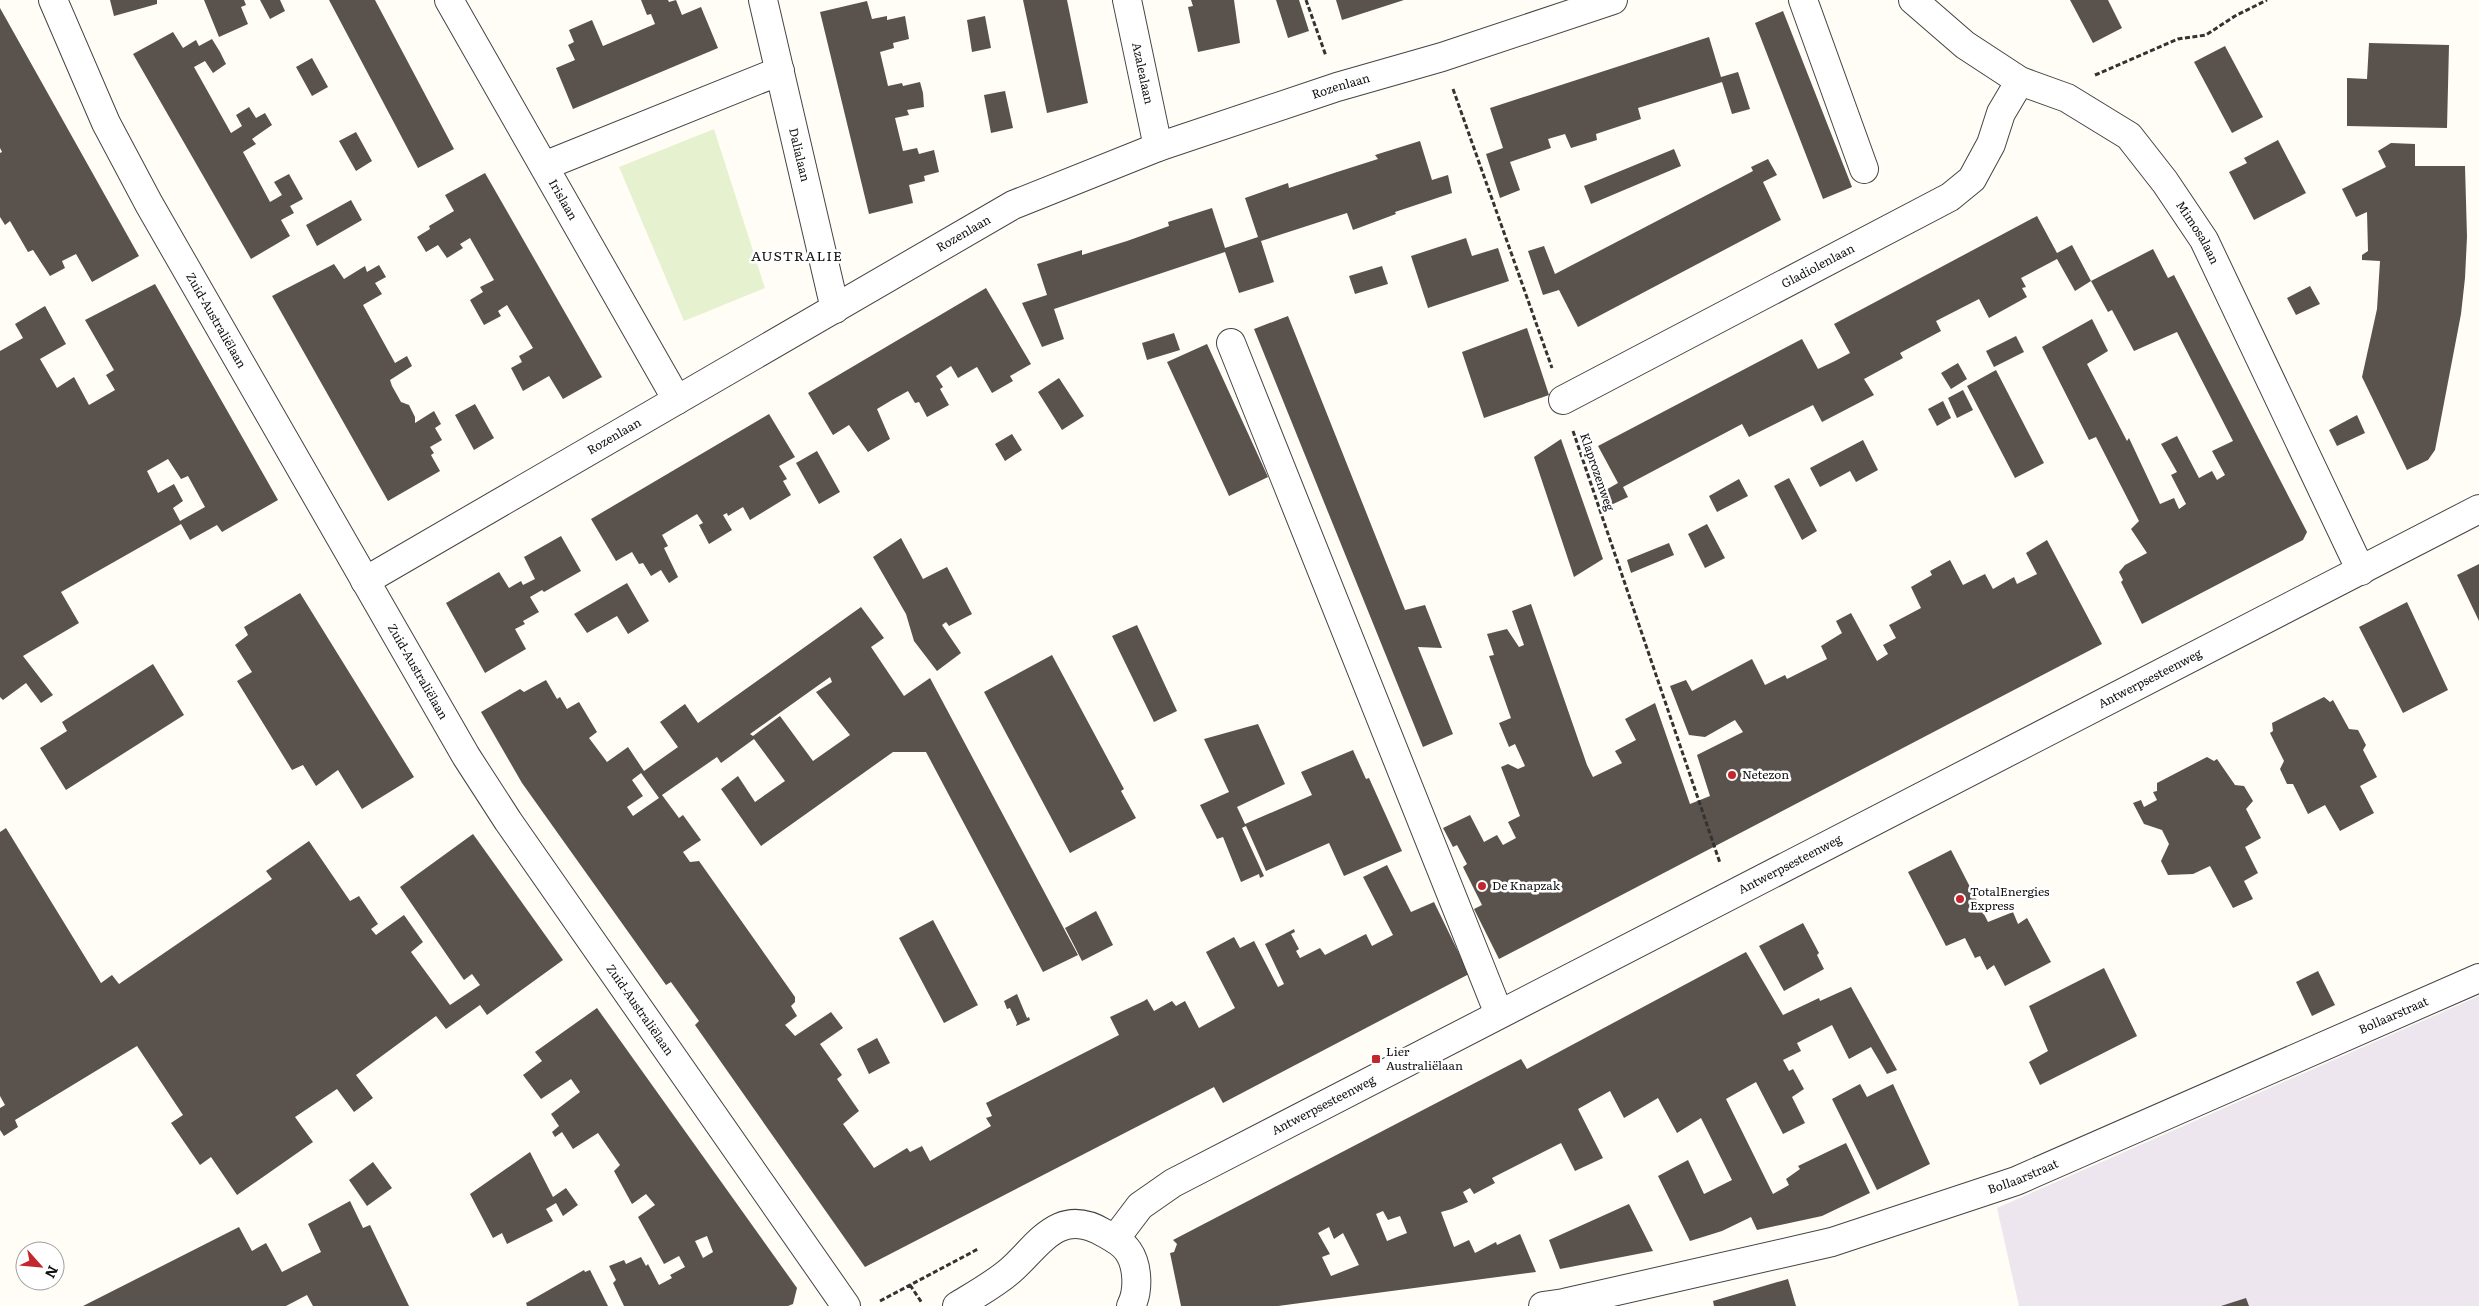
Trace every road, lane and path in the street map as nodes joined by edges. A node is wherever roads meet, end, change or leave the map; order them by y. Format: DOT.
graph roads {
  1 [pos="53,0"];
  2 [pos="449,0"];
  3 [pos="763,0"];
  4 [pos="1127,0"];
  5 [pos="1306,0"];
  6 [pos="1613,0"];
  7 [pos="1802,0"];
  8 [pos="1913,0"];
  9 [pos="2267,0"];
  10 [pos="1442,57"];
  11 [pos="780,71"];
  12 [pos="2093,75"];
  13 [pos="2020,81"];
  14 [pos="1337,87"];
  15 [pos="1158,147"];
  16 [pos="544,166"];
  17 [pos="1864,169"];
  18 [pos="835,309"];
  19 [pos="1231,343"];
  20 [pos="677,400"];
  21 [pos="1563,400"];
  22 [pos="2479,509"];
  23 [pos="2361,571"];
  24 [pos="365,581"];
  25 [pos="1731,894"];
  26 [pos="2479,978"];
  27 [pos="1499,1014"];
  28 [pos="1115,1239"];
  29 [pos="985,1246"];
  30 [pos="910,1285"];
  31 [pos="878,1302"];
  32 [pos="846,1306"];
  33 [pos="923,1306"];
  34 [pos="957,1306"];
  35 [pos="1131,1306"];
  36 [pos="1543,1306"];
  1 -- 24 [label="street, Zuid-Australiëlaan"];
  2 -- 16 [label="street, Irislaan"];
  3 -- 11 [label="street, Dalialaan"];
  4 -- 15 [label="street, Azalealaan"];
  5 -- 14 [label="path"];
  6 -- 10 [label="street, Rozenlaan"];
  7 -- 17 [label="street"];
  8 -- 13 [label="street, Mimosalaan"];
  9 -- 12 [label="path"];
  10 -- 14 [label="street, Rozenlaan"];
  10 -- 21 [label="path, Klaprozenweg"];
  11 -- 16 [label="street"];
  11 -- 18 [label="street, Dalialaan"];
  13 -- 21 [label="street, Gladiolenlaan"];
  13 -- 23 [label="street, Mimosalaan"];
  14 -- 15 [label="street, Rozenlaan"];
  15 -- 18 [label="street, Rozenlaan"];
  16 -- 20 [label="street, Irislaan"];
  18 -- 20 [label="street, Rozenlaan"];
  19 -- 27 [label="street"];
  20 -- 24 [label="street, Rozenlaan"];
  21 -- 25 [label="path, Klaprozenweg"];
  22 -- 23 [label="street, Antwerpsesteenweg"];
  23 -- 25 [label="street, Antwerpsesteenweg"];
  24 -- 32 [label="street, Zuid-Australiëlaan"];
  25 -- 27 [label="street, Antwerpsesteenweg"];
  26 -- 36 [label="street, Bollaarstraat"];
  27 -- 28 [label="street, Antwerpsesteenweg"];
  28 -- 34 [label="street"];
  28 -- 35 [label="street"];
  29 -- 30 [label="path"];
  30 -- 31 [label="path"];
  30 -- 33 [label="path"];
}
